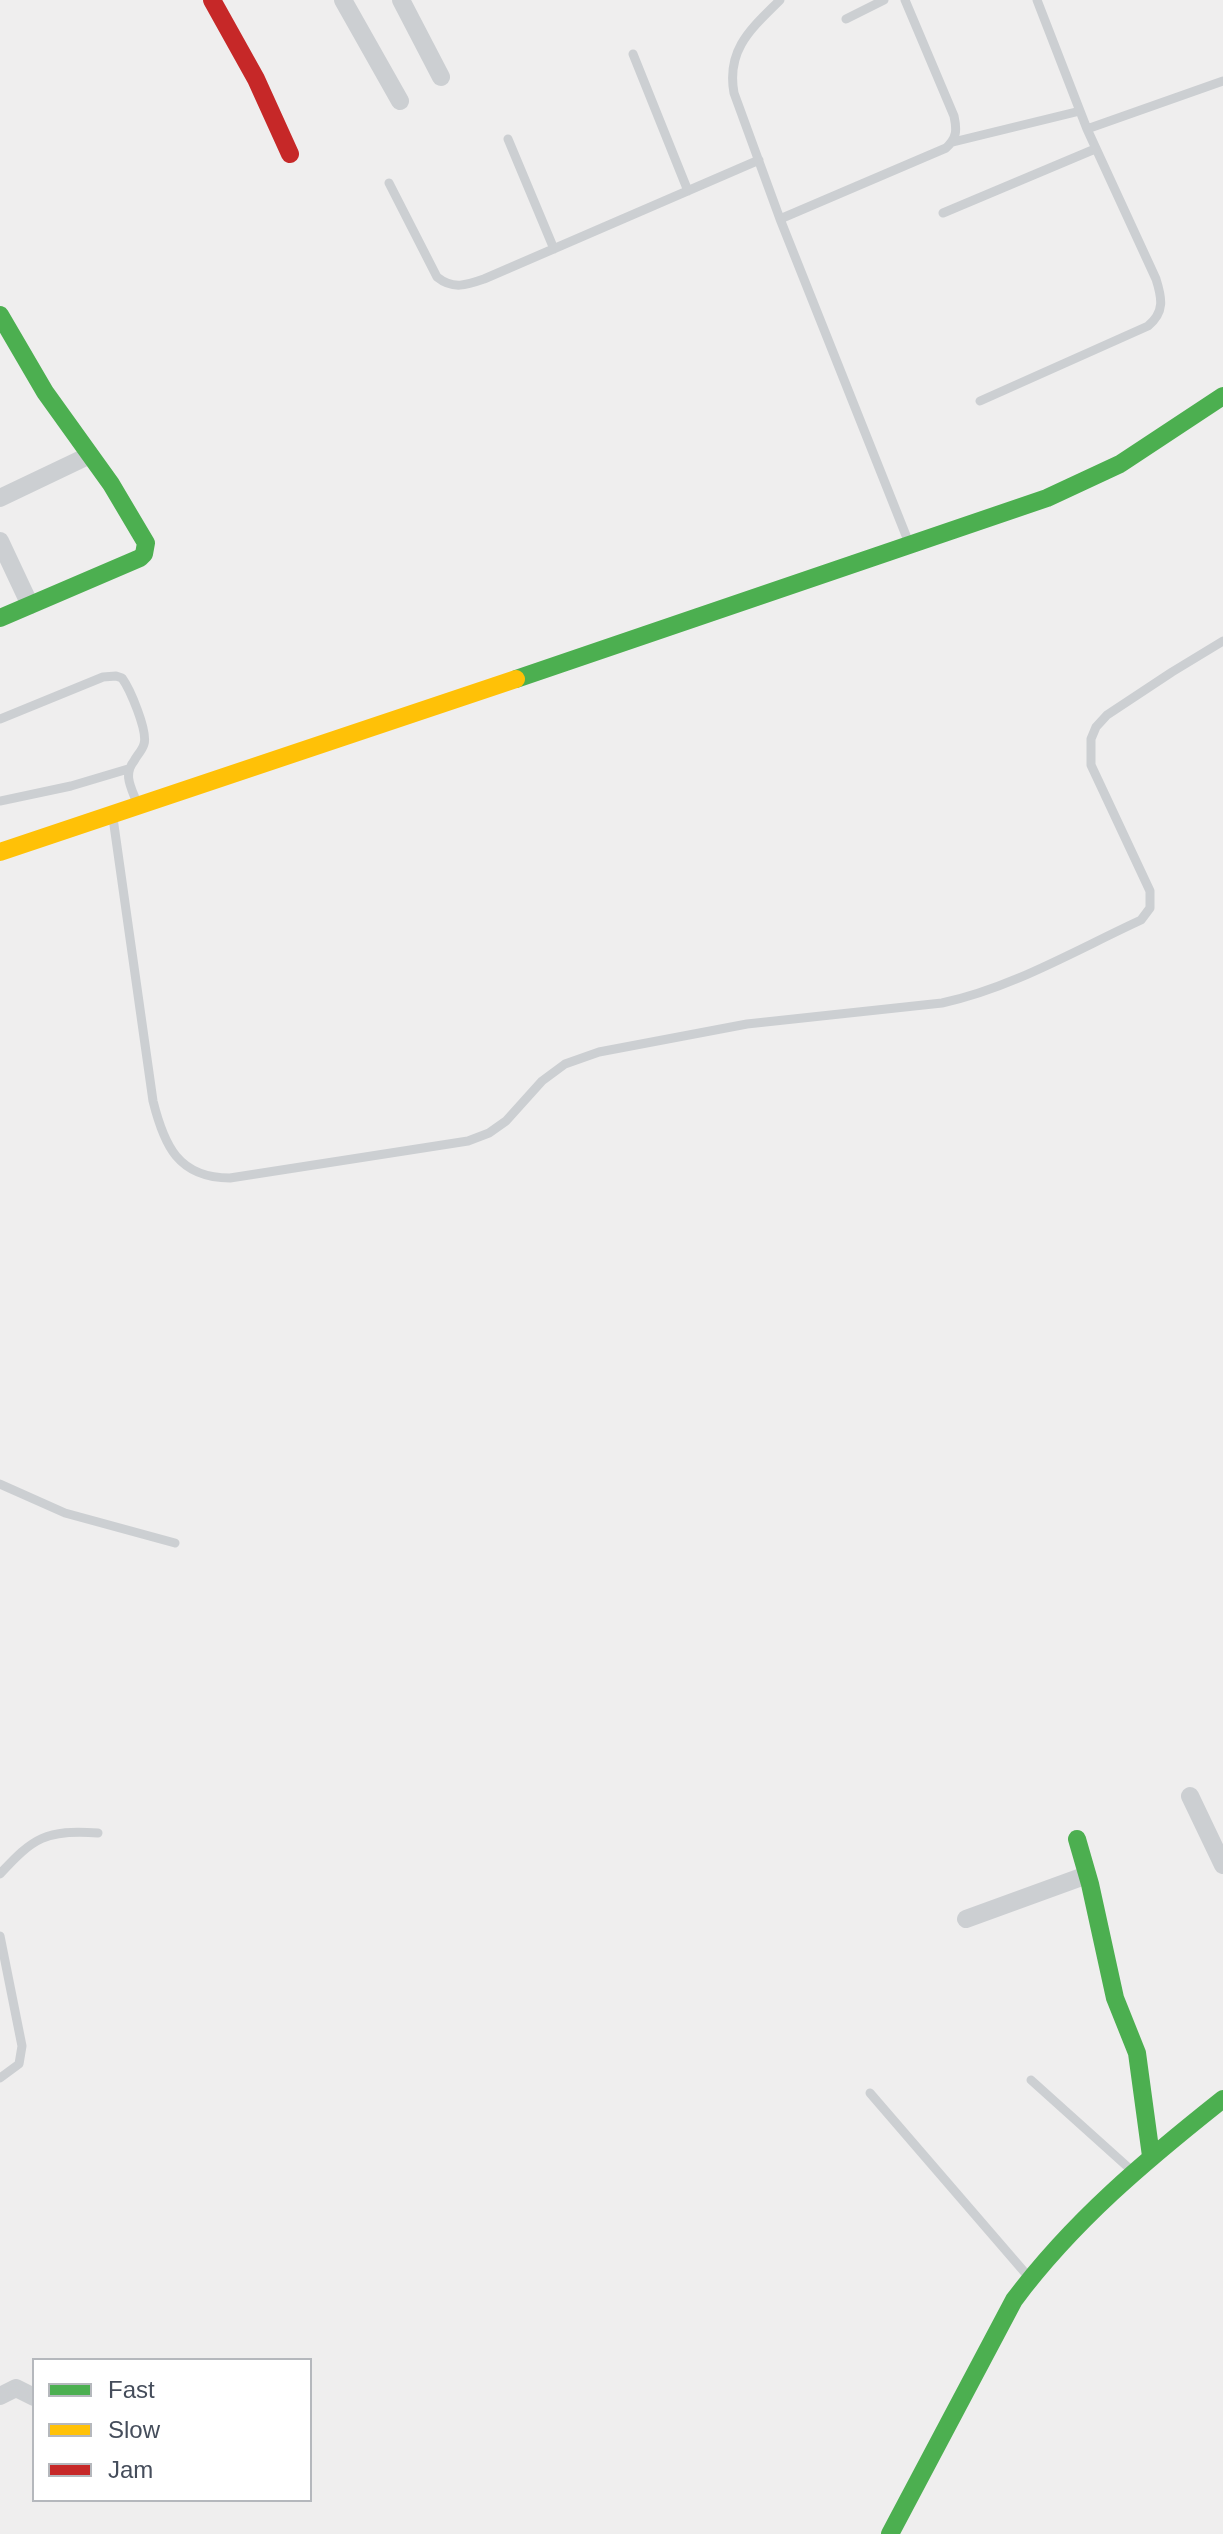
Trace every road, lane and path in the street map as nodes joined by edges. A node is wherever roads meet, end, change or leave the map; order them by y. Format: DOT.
graph roads {
  1 [pos="212,0"];
  2 [pos="343,0"];
  3 [pos="401,0"];
  4 [pos="780,0"];
  5 [pos="884,0"];
  6 [pos="905,0"];
  7 [pos="1037,0"];
  8 [pos="846,19"];
  9 [pos="633,54"];
  10 [pos="441,77"];
  11 [pos="1223,81"];
  12 [pos="400,101"];
  13 [pos="1080,111"];
  14 [pos="1087,129"];
  15 [pos="508,139"];
  16 [pos="953,142"];
  17 [pos="1095,149"];
  18 [pos="290,154"];
  19 [pos="759,160"];
  20 [pos="389,183"];
  21 [pos="688,191"];
  22 [pos="943,213"];
  23 [pos="780,219"];
  24 [pos="554,249"];
  25 [pos="1,317"];
  26 [pos="1223,396"];
  27 [pos="980,401"];
  28 [pos="90,455"];
  29 [pos="0,498"];
  30 [pos="0,541"];
  31 [pos="910,546"];
  32 [pos="30,605"];
  33 [pos="0,618"];
  34 [pos="1223,641"];
  35 [pos="0,719"];
  36 [pos="128,769"];
  37 [pos="0,801"];
  38 [pos="138,806"];
  39 [pos="113,814"];
  40 [pos="0,852"];
  41 [pos="0,1484"];
  42 [pos="175,1543"];
  43 [pos="1190,1796"];
  44 [pos="98,1833"];
  45 [pos="1077,1839"];
  46 [pos="1223,1865"];
  47 [pos="0,1874"];
  48 [pos="1087,1875"];
  49 [pos="966,1919"];
  50 [pos="0,1936"];
  51 [pos="0,2078"];
  52 [pos="1031,2080"];
  53 [pos="870,2093"];
  54 [pos="1223,2099"];
  55 [pos="1151,2156"];
  56 [pos="1133,2172"];
  57 [pos="1029,2278"];
  58 [pos="0,2396"];
  59 [pos="32,2396"];
  60 [pos="890,2534"];
  1 -- 18 [label="street"];
  2 -- 12 [label="street"];
  3 -- 10 [label="street"];
  4 -- 19 [label="lane"];
  5 -- 8 [label="lane"];
  6 -- 16 [label="lane"];
  7 -- 13 [label="lane"];
  9 -- 21 [label="lane"];
  11 -- 14 [label="lane"];
  13 -- 14 [label="lane"];
  13 -- 16 [label="lane"];
  14 -- 17 [label="lane"];
  15 -- 24 [label="lane"];
  16 -- 23 [label="lane"];
  17 -- 22 [label="lane"];
  17 -- 27 [label="lane"];
  19 -- 21 [label="lane"];
  19 -- 23 [label="lane"];
  20 -- 24 [label="lane"];
  21 -- 24 [label="lane"];
  23 -- 31 [label="lane"];
  25 -- 28 [label="street"];
  26 -- 31 [label="street"];
  28 -- 29 [label="street"];
  28 -- 32 [label="street"];
  30 -- 32 [label="street"];
  31 -- 38 [label="street"];
  32 -- 33 [label="street"];
  34 -- 39 [label="lane"];
  35 -- 36 [label="lane"];
  36 -- 37 [label="lane"];
  36 -- 38 [label="lane"];
  38 -- 39 [label="street"];
  39 -- 40 [label="street"];
  41 -- 42 [label="lane"];
  43 -- 46 [label="street"];
  44 -- 47 [label="lane"];
  45 -- 48 [label="street"];
  48 -- 49 [label="street"];
  48 -- 55 [label="street"];
  50 -- 51 [label="lane"];
  52 -- 56 [label="lane"];
  53 -- 57 [label="lane"];
  54 -- 55 [label="street"];
  55 -- 56 [label="street"];
  56 -- 57 [label="street"];
  57 -- 60 [label="street"];
  58 -- 59 [label="street"];
}
